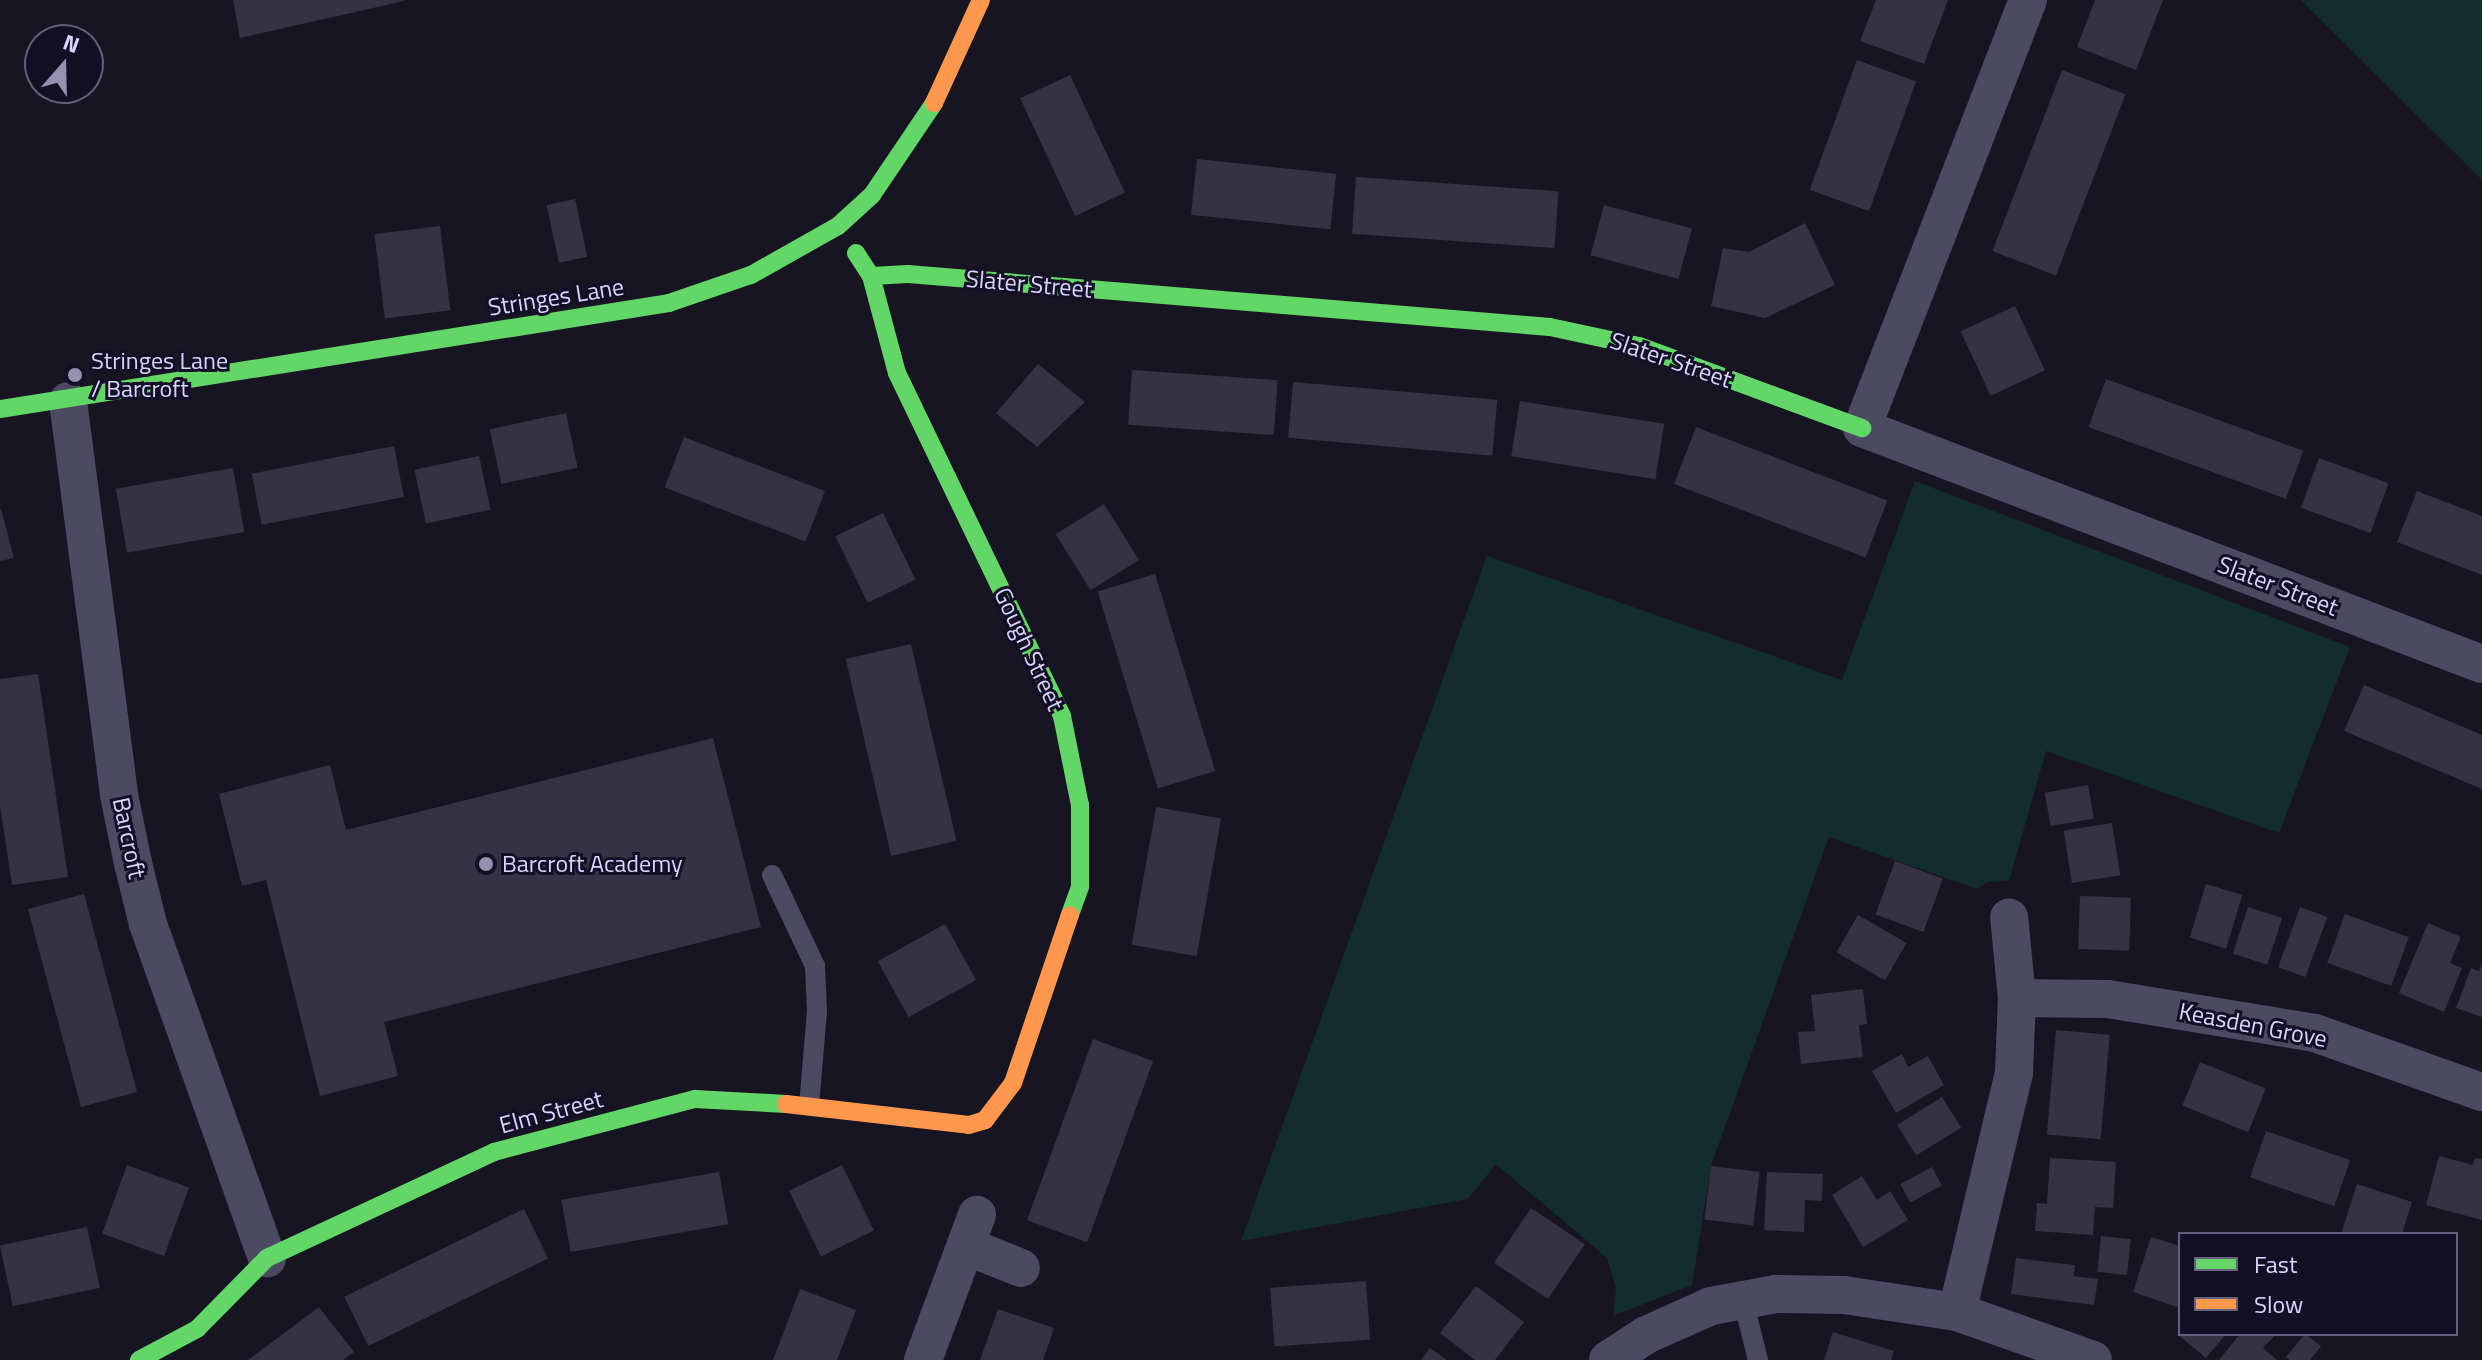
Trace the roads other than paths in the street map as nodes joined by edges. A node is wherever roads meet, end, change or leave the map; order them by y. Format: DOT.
graph roads {
  1 [pos="981,0"];
  2 [pos="2028,0"];
  3 [pos="838,226"];
  4 [pos="871,276"];
  5 [pos="68,401"];
  6 [pos="0,409"];
  7 [pos="1862,428"];
  8 [pos="2482,664"];
  9 [pos="772,875"];
  10 [pos="2009,917"];
  11 [pos="2017,998"];
  12 [pos="1013,1083"];
  13 [pos="2482,1092"];
  14 [pos="809,1106"];
  15 [pos="267,1258"];
  16 [pos="1021,1268"];
  17 [pos="1743,1300"];
  18 [pos="1957,1312"];
  19 [pos="139,1360"];
  20 [pos="923,1360"];
  21 [pos="1608,1360"];
  22 [pos="1758,1360"];
  23 [pos="2093,1360"];
  1 -- 3 [label="street, Stringes Lane"];
  2 -- 7 [label="street"];
  3 -- 4 [label="street"];
  3 -- 5 [label="street, Stringes Lane"];
  4 -- 7 [label="street, Slater Street"];
  4 -- 12 [label="street, Gough Street"];
  5 -- 6 [label="street, Stringes Lane"];
  5 -- 15 [label="street, Barcroft"];
  7 -- 8 [label="street, Slater Street"];
  9 -- 14 [label="lane"];
  10 -- 11 [label="street"];
  11 -- 13 [label="street, Keasden Grove"];
  11 -- 18 [label="street"];
  12 -- 14 [label="street, Elm Street"];
  14 -- 15 [label="street, Elm Street"];
  15 -- 19 [label="street, Elm Street"];
  16 -- 20 [label="street"];
  17 -- 18 [label="street"];
  17 -- 21 [label="street"];
  17 -- 22 [label="lane"];
  18 -- 23 [label="street"];
}
